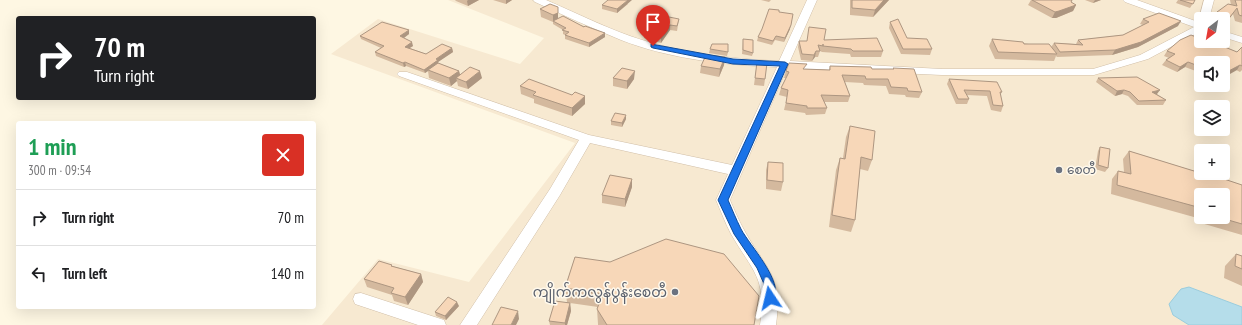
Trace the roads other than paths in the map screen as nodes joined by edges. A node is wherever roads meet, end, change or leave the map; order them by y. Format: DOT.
graph roads {
  1 [pos="538,0"];
  2 [pos="812,0"];
  3 [pos="1128,0"];
  4 [pos="1209,0"];
  5 [pos="1206,12"];
  6 [pos="1230,36"];
  7 [pos="1242,40"];
  8 [pos="785,64"];
  9 [pos="403,74"];
  10 [pos="586,138"];
  11 [pos="737,171"];
  12 [pos="361,299"];
  13 [pos="438,325"];
  14 [pos="468,325"];
  15 [pos="768,325"];
  1 -- 8 [label="street"];
  2 -- 8 [label="street"];
  3 -- 8 [label="street"];
  4 -- 5 [label="street"];
  6 -- 7 [label="street"];
  8 -- 11 [label="street"];
  9 -- 10 [label="street"];
  10 -- 11 [label="street"];
  10 -- 14 [label="street"];
  11 -- 15 [label="street"];
  12 -- 13 [label="street"];
}
